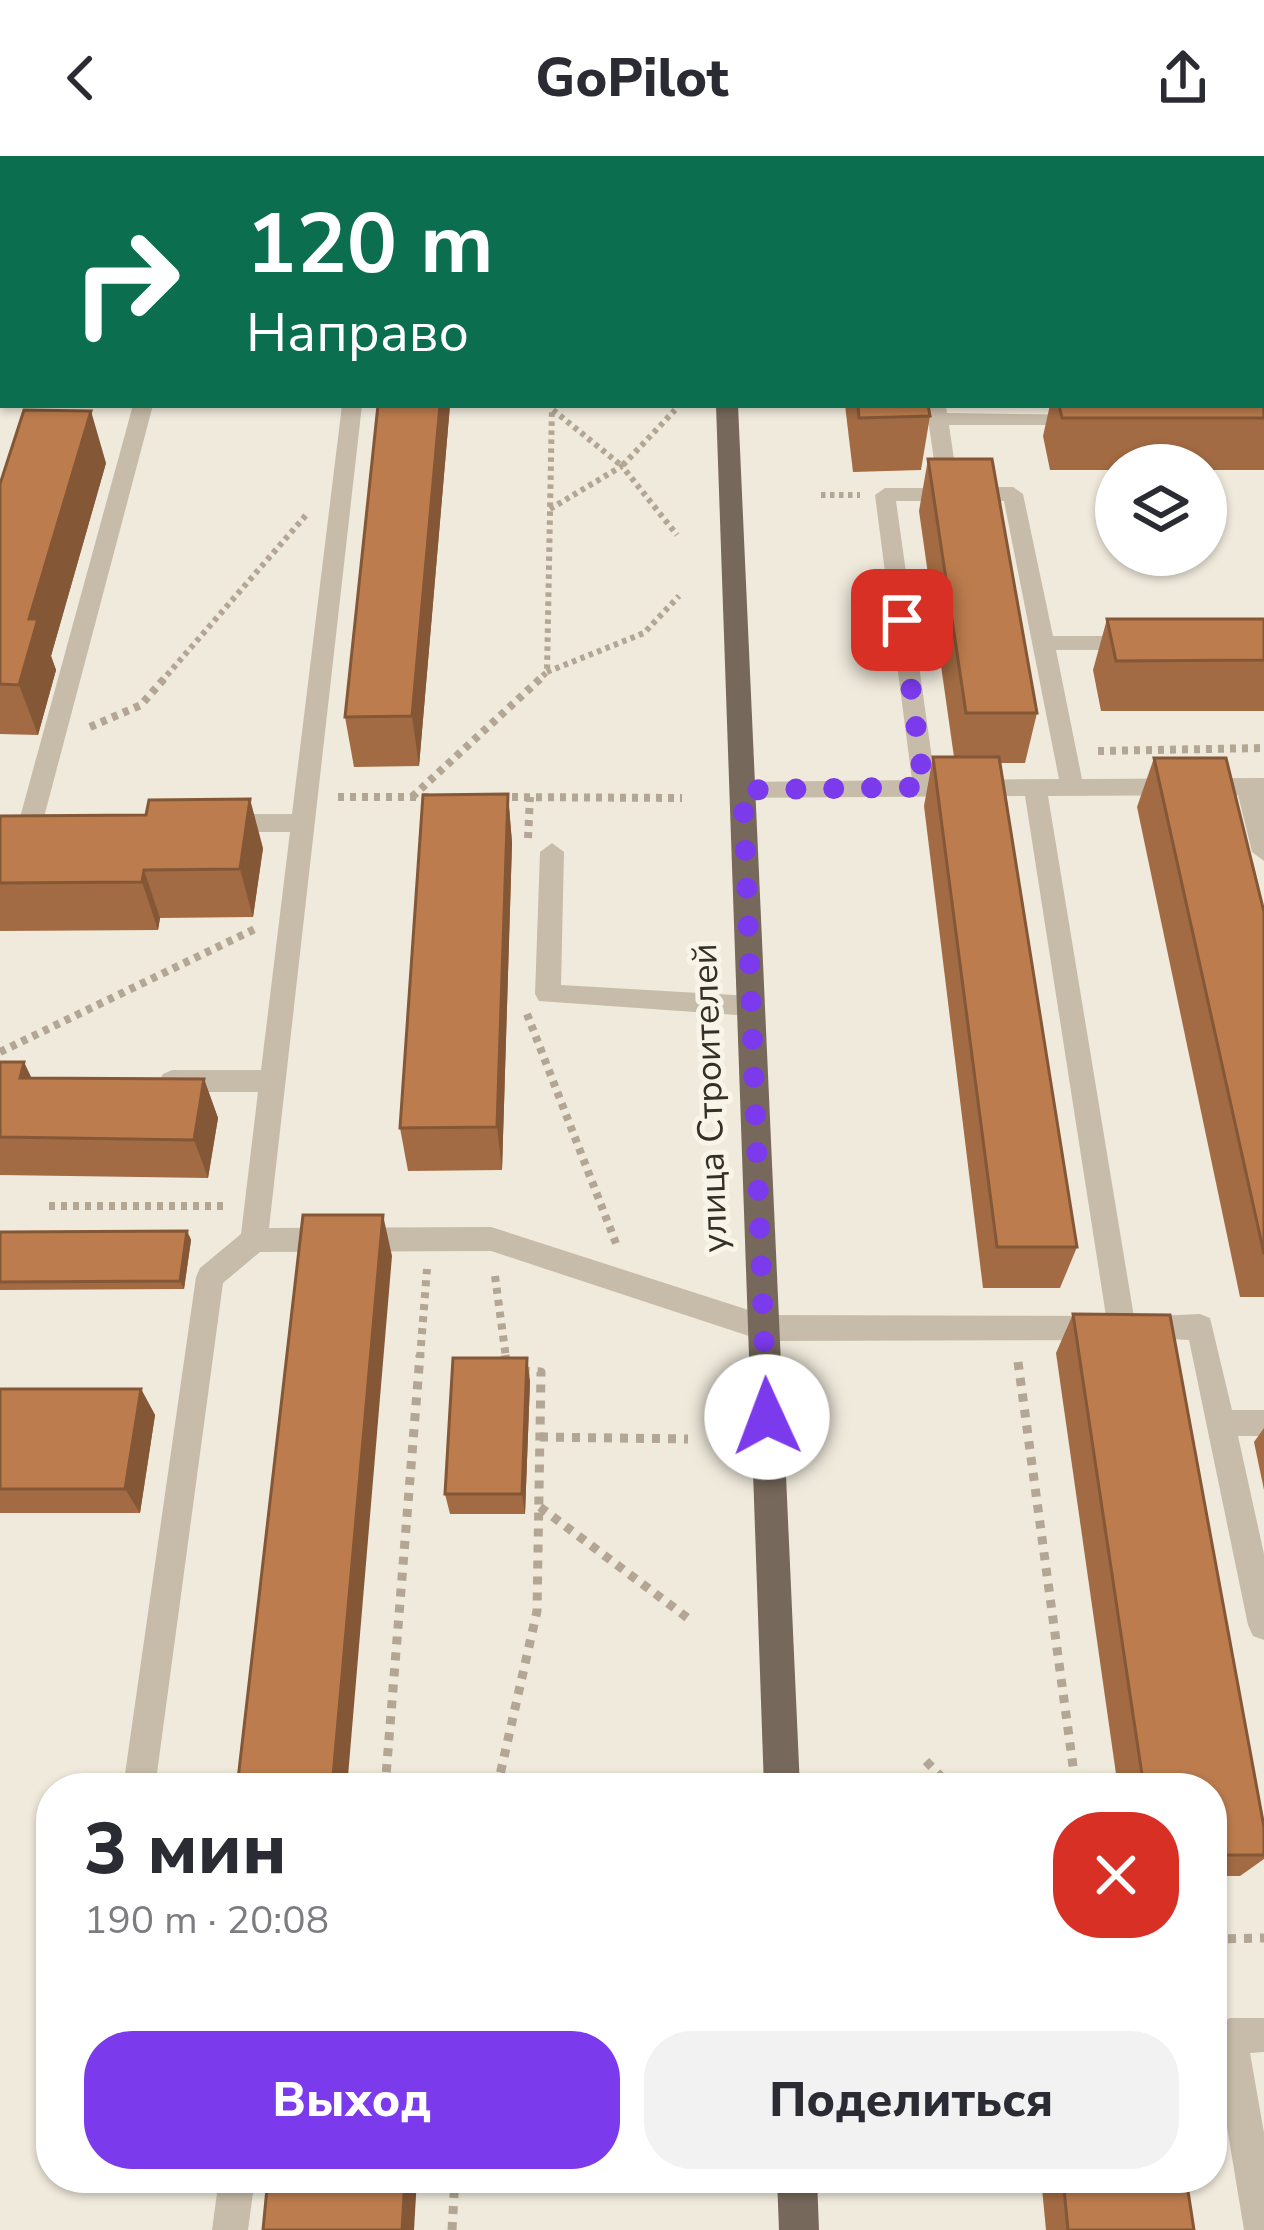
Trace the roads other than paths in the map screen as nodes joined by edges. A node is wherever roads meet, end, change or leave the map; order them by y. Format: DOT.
graph roads {
  1 [pos="142,408"];
  2 [pos="352,408"];
  3 [pos="728,408"];
  4 [pos="937,412"];
  5 [pos="1104,418"];
  6 [pos="950,494"];
  7 [pos="1154,643"];
  8 [pos="1043,644"];
  9 [pos="1072,785"];
  10 [pos="1255,785"];
  11 [pos="1035,786"];
  12 [pos="924,787"];
  13 [pos="743,790"];
  14 [pos="0,821"];
  15 [pos="189,823"];
  16 [pos="302,823"];
  17 [pos="540,848"];
  18 [pos="1264,852"];
  19 [pos="751,1006"];
  20 [pos="136,1081"];
  21 [pos="272,1081"];
  22 [pos="254,1240"];
  23 [pos="1122,1327"];
  24 [pos="764,1328"];
  25 [pos="1221,1423"];
  26 [pos="1264,1423"];
  27 [pos="1264,1625"];
  28 [pos="141,1773"];
  29 [pos="781,1773"];
  30 [pos="1264,2035"];
  31 [pos="235,2193"];
  32 [pos="798,2193"];
  33 [pos="230,2230"];
  34 [pos="799,2230"];
  35 [pos="1262,2230"];
  1 -- 14 [label="lane"];
  2 -- 16 [label="lane"];
  3 -- 13 [label="main road, улица Строителей"];
  4 -- 5 [label="lane"];
  4 -- 6 [label="lane"];
  6 -- 8 [label="lane"];
  6 -- 12 [label="lane"];
  7 -- 8 [label="lane"];
  8 -- 9 [label="lane"];
  9 -- 10 [label="lane"];
  9 -- 11 [label="lane"];
  10 -- 18 [label="lane"];
  11 -- 12 [label="lane"];
  11 -- 23 [label="lane"];
  12 -- 13 [label="lane"];
  13 -- 19 [label="main road, улица Строителей"];
  15 -- 16 [label="lane"];
  16 -- 21 [label="lane"];
  17 -- 19 [label="lane"];
  19 -- 24 [label="main road, улица Строителей"];
  20 -- 21 [label="lane"];
  21 -- 22 [label="lane"];
  22 -- 24 [label="lane"];
  22 -- 28 [label="lane"];
  23 -- 24 [label="lane"];
  23 -- 25 [label="lane"];
  24 -- 29 [label="main road, улица Строителей"];
  25 -- 26 [label="lane"];
  25 -- 27 [label="lane"];
  30 -- 35 [label="lane"];
  31 -- 33 [label="lane"];
  32 -- 34 [label="main road"];
}
